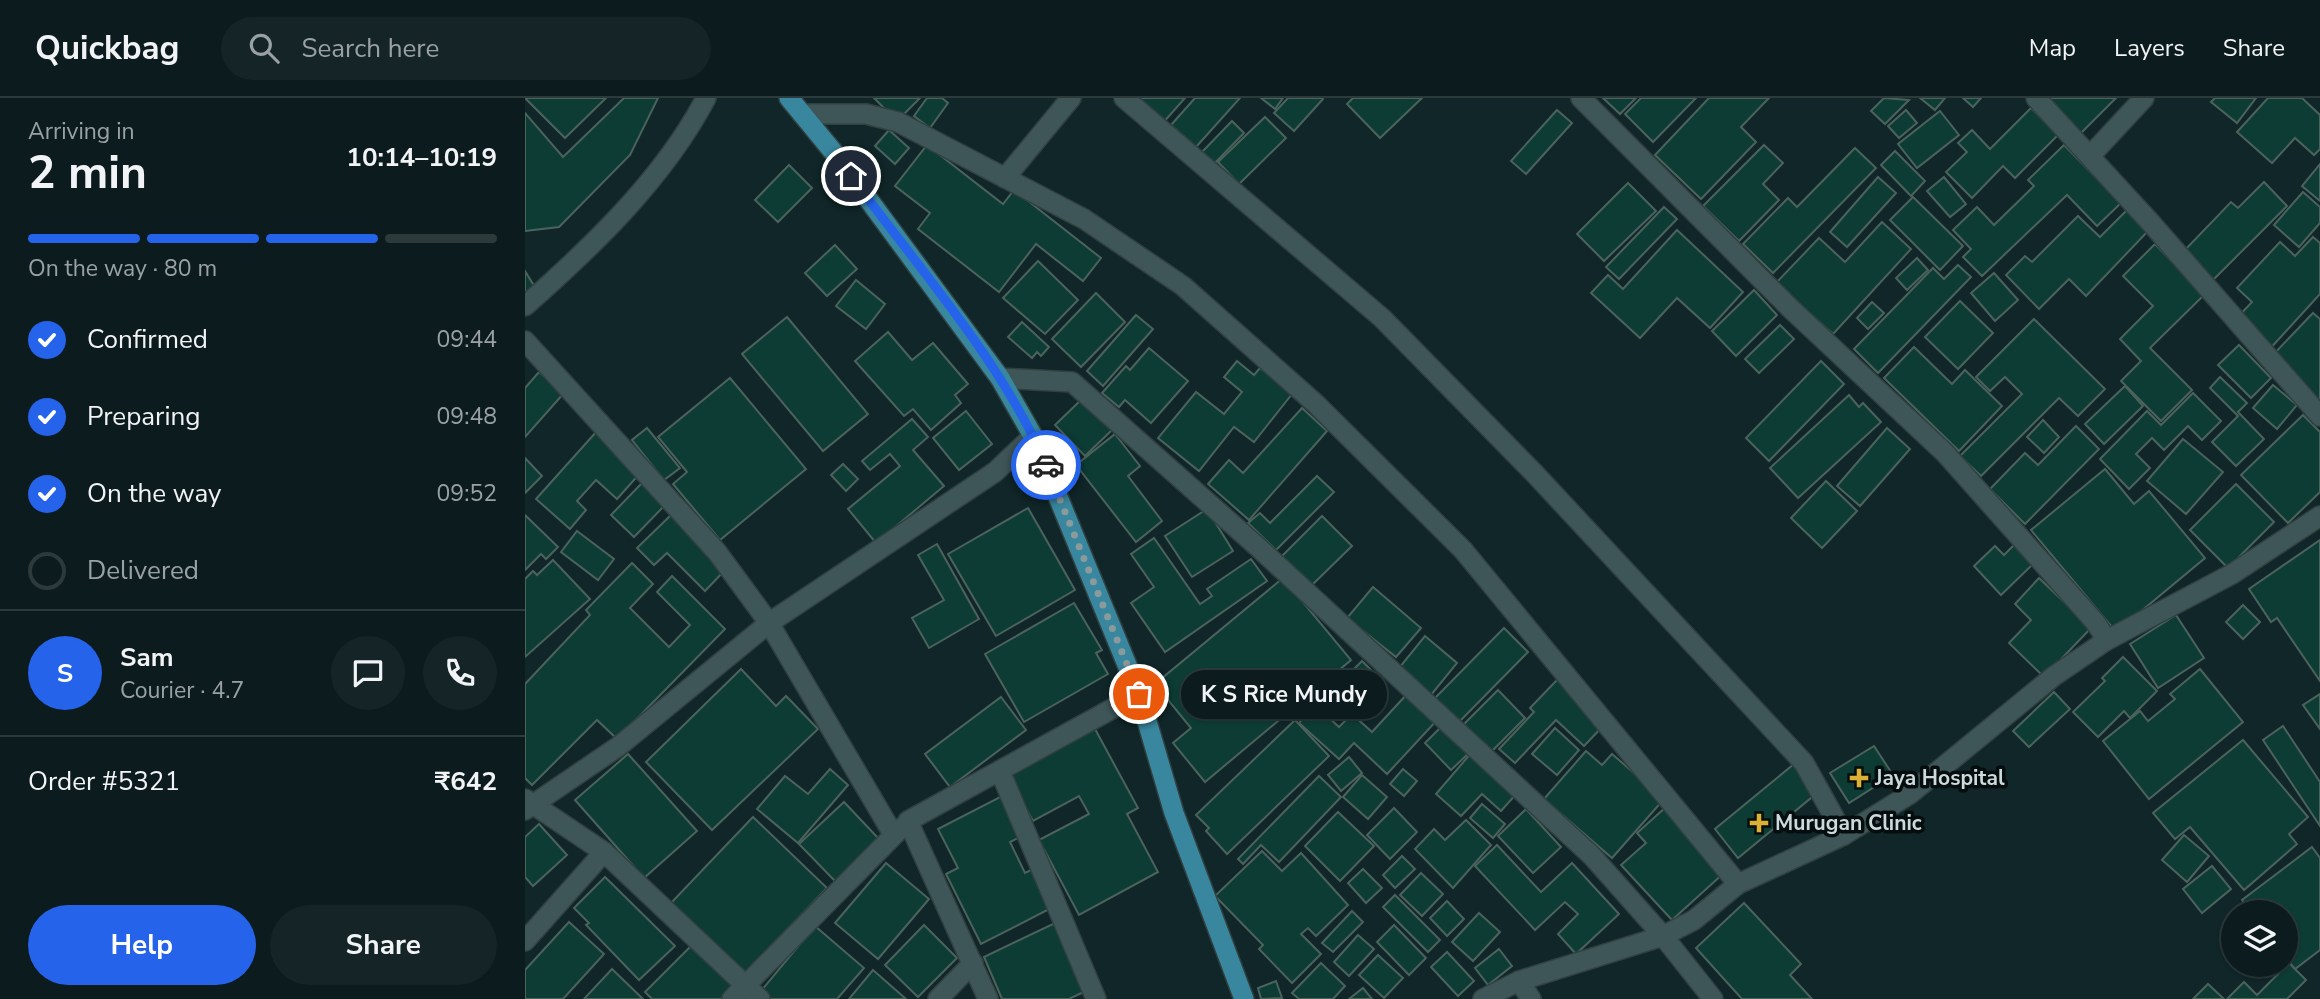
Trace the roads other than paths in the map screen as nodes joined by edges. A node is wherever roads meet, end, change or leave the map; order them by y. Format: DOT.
graph roads {
  1 [pos="706,98"];
  2 [pos="789,98"];
  3 [pos="1071,98"];
  4 [pos="1124,98"];
  5 [pos="1581,98"];
  6 [pos="2036,98"];
  7 [pos="2144,98"];
  8 [pos="802,114"];
  9 [pos="2089,156"];
  10 [pos="1005,178"];
  11 [pos="525,306"];
  12 [pos="525,341"];
  13 [pos="1000,378"];
  14 [pos="2320,416"];
  15 [pos="1033,436"];
  16 [pos="2320,516"];
  17 [pos="769,622"];
  18 [pos="2107,640"];
  19 [pos="1139,694"];
  20 [pos="1000,771"];
  21 [pos="527,805"];
  22 [pos="900,828"];
  23 [pos="1844,835"];
  24 [pos="604,852"];
  25 [pos="1738,884"];
  26 [pos="1663,936"];
  27 [pos="525,941"];
  28 [pos="973,963"];
  29 [pos="1519,981"];
  30 [pos="738,992"];
  31 [pos="760,999"];
  32 [pos="938,999"];
  33 [pos="988,999"];
  34 [pos="1096,999"];
  35 [pos="1244,999"];
  36 [pos="1483,999"];
  37 [pos="1531,999"];
  38 [pos="1713,999"];
  1 -- 11 [label="street"];
  2 -- 8 [label="main road"];
  3 -- 10 [label="street"];
  4 -- 23 [label="street"];
  5 -- 18 [label="street"];
  6 -- 9 [label="street"];
  7 -- 9 [label="street"];
  8 -- 10 [label="street"];
  8 -- 13 [label="main road"];
  9 -- 14 [label="street"];
  10 -- 25 [label="street"];
  12 -- 17 [label="street"];
  13 -- 15 [label="main road"];
  13 -- 26 [label="street"];
  15 -- 17 [label="street"];
  15 -- 19 [label="main road"];
  16 -- 18 [label="street"];
  17 -- 21 [label="street"];
  17 -- 22 [label="street"];
  18 -- 23 [label="street"];
  19 -- 20 [label="street"];
  19 -- 35 [label="main road"];
  20 -- 22 [label="street"];
  20 -- 34 [label="street"];
  21 -- 24 [label="street"];
  22 -- 28 [label="street"];
  22 -- 30 [label="street"];
  23 -- 25 [label="street"];
  24 -- 27 [label="street"];
  24 -- 30 [label="street"];
  25 -- 26 [label="street"];
  26 -- 29 [label="street"];
  26 -- 38 [label="street"];
  28 -- 32 [label="street"];
  28 -- 33 [label="street"];
  29 -- 36 [label="street"];
  29 -- 37 [label="street"];
  30 -- 31 [label="street"];
}
